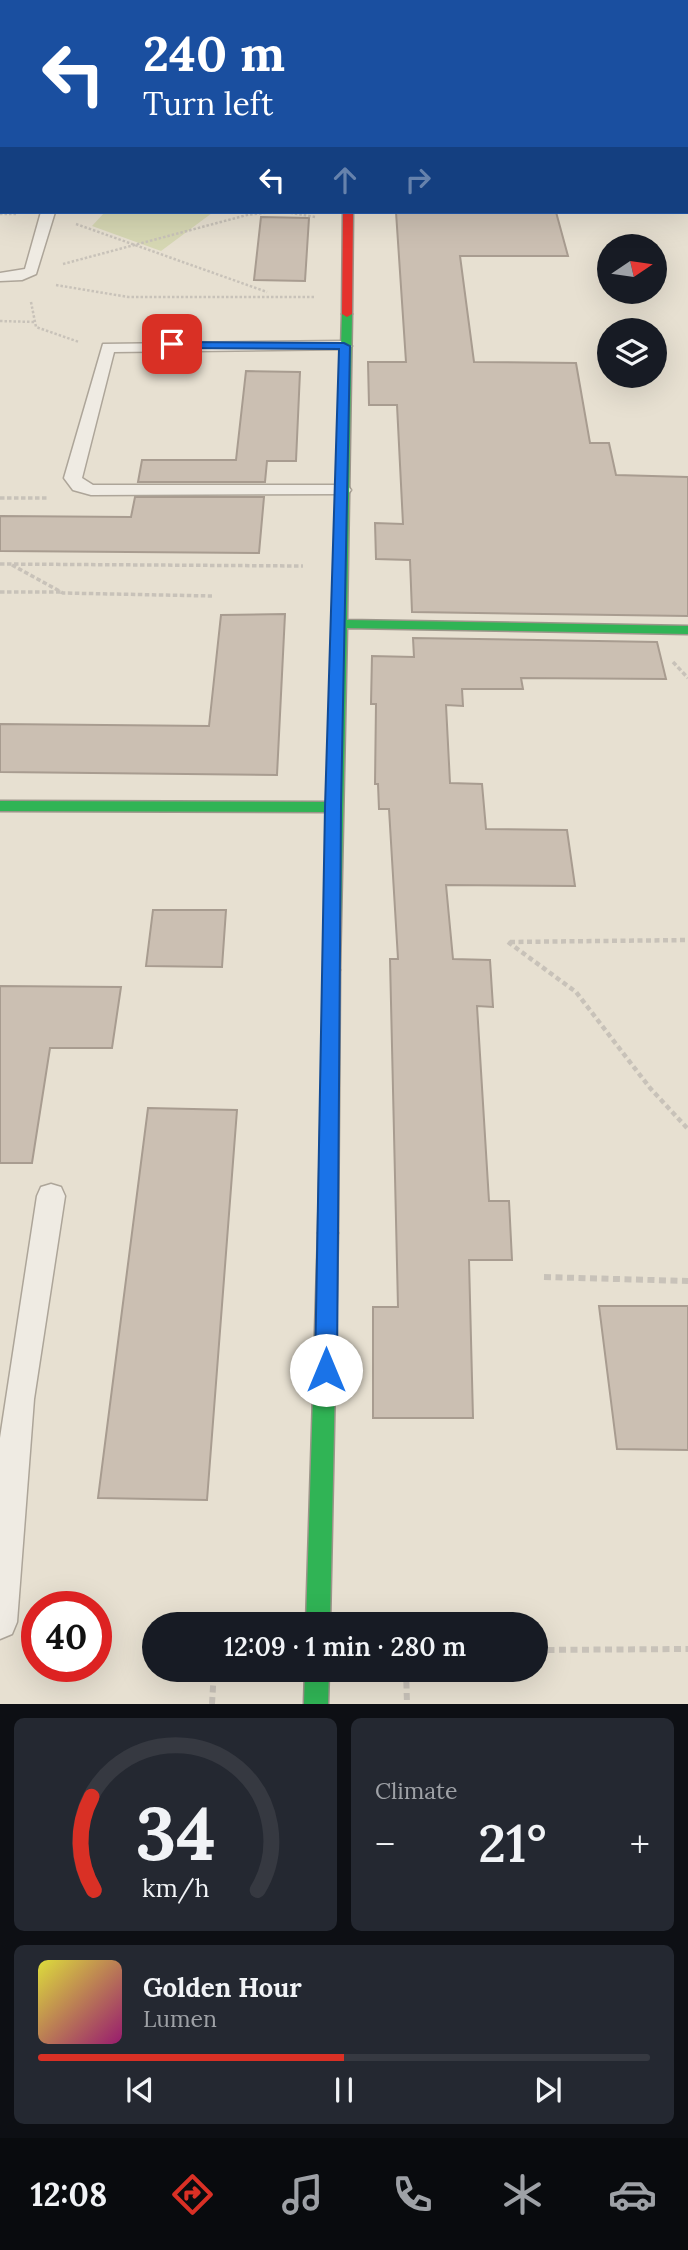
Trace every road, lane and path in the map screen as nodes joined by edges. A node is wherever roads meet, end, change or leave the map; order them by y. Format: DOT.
graph roads {
  1 [pos="47,214"];
  2 [pos="50,214"];
  3 [pos="244,214"];
  4 [pos="298,214"];
  5 [pos="348,214"];
  6 [pos="327,219"];
  7 [pos="136,245"];
  8 [pos="56,266"];
  9 [pos="0,277"];
  10 [pos="44,284"];
  11 [pos="267,292"];
  12 [pos="324,297"];
  13 [pos="30,300"];
  14 [pos="0,321"];
  15 [pos="35,322"];
  16 [pos="108,346"];
  17 [pos="344,346"];
  18 [pos="342,490"];
  19 [pos="0,564"];
  20 [pos="11,564"];
  21 [pos="304,566"];
  22 [pos="0,592"];
  23 [pos="63,593"];
  24 [pos="212,596"];
  25 [pos="339,624"];
  26 [pos="688,630"];
  27 [pos="0,806"];
  28 [pos="333,807"];
  29 [pos="688,940"];
  30 [pos="688,1129"];
  31 [pos="51,1196"];
  32 [pos="544,1277"];
  33 [pos="688,1281"];
  34 [pos="318,1612"];
  35 [pos="0,1622"];
  36 [pos="688,1649"];
  37 [pos="548,1650"];
  38 [pos="213,1682"];
  39 [pos="317,1682"];
  40 [pos="406,1682"];
  41 [pos="212,1704"];
  42 [pos="316,1704"];
  43 [pos="407,1704"];
  1 -- 9 [label="lane"];
  2 -- 7 [label="path"];
  3 -- 7 [label="path"];
  4 -- 6 [label="path"];
  5 -- 17 [label="street"];
  7 -- 8 [label="path"];
  7 -- 11 [label="path"];
  10 -- 12 [label="path"];
  13 -- 15 [label="path"];
  14 -- 15 [label="path"];
  15 -- 16 [label="path"];
  16 -- 17 [label="lane"];
  16 -- 18 [label="lane"];
  17 -- 18 [label="street"];
  18 -- 25 [label="street"];
  19 -- 20 [label="path"];
  20 -- 21 [label="path"];
  20 -- 23 [label="path"];
  22 -- 23 [label="path"];
  23 -- 24 [label="path"];
  25 -- 26 [label="street"];
  25 -- 28 [label="street"];
  27 -- 28 [label="street"];
  28 -- 34 [label="street"];
  29 -- 30 [label="path"];
  31 -- 35 [label="lane"];
  32 -- 33 [label="path"];
  36 -- 37 [label="path"];
  38 -- 41 [label="path"];
  39 -- 42 [label="street"];
  40 -- 43 [label="path"];
}
